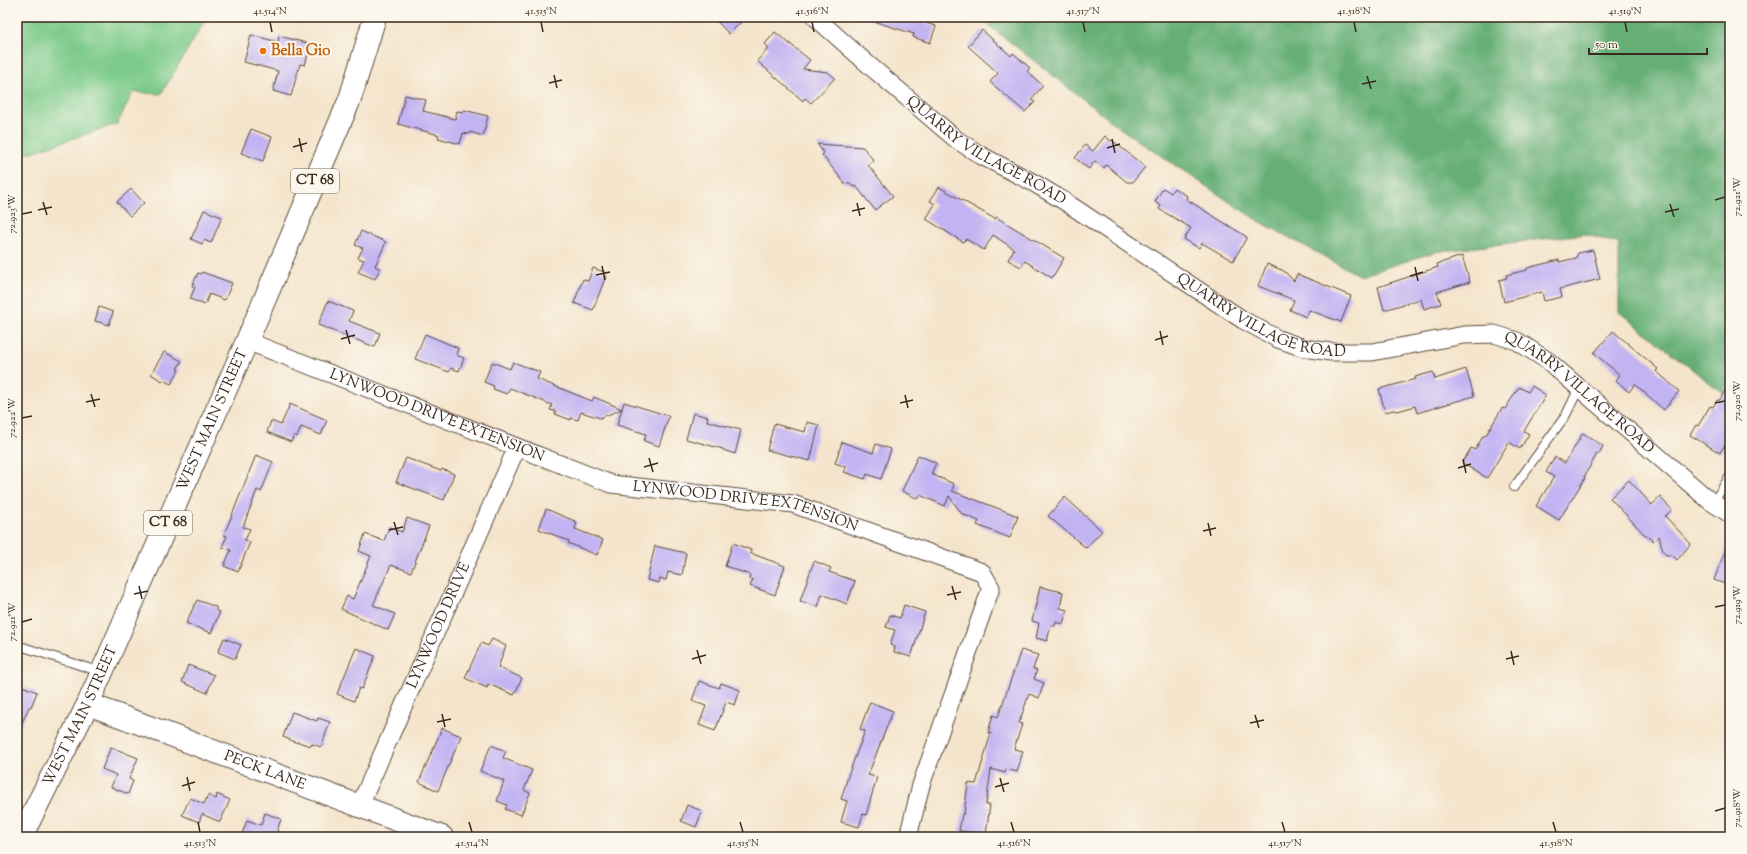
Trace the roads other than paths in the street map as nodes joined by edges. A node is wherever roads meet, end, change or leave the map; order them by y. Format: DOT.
graph roads {
  1 [pos="375,17"];
  2 [pos="815,17"];
  3 [pos="247,341"];
  4 [pos="1579,388"];
  5 [pos="517,447"];
  6 [pos="1730,476"];
  7 [pos="1514,487"];
  8 [pos="1713,503"];
  9 [pos="1730,514"];
  10 [pos="17,645"];
  11 [pos="102,672"];
  12 [pos="88,704"];
  13 [pos="360,805"];
  14 [pos="21,837"];
  15 [pos="442,837"];
  16 [pos="908,837"];
  1 -- 3 [label="main road, WEST MAIN STREET / CT 68"];
  2 -- 4 [label="street, QUARRY VILLAGE ROAD"];
  3 -- 5 [label="street, LYNWOOD DRIVE EXTENSION"];
  3 -- 11 [label="main road, WEST MAIN STREET / CT 68"];
  4 -- 7 [label="lane"];
  4 -- 8 [label="street, QUARRY VILLAGE ROAD"];
  5 -- 13 [label="street, LYNWOOD DRIVE"];
  5 -- 16 [label="street, LYNWOOD DRIVE EXTENSION"];
  6 -- 8 [label="lane"];
  8 -- 9 [label="street, QUARRY VILLAGE ROAD"];
  10 -- 11 [label="lane"];
  11 -- 12 [label="main road, WEST MAIN STREET / CT 68"];
  12 -- 13 [label="main road, PECK LANE"];
  12 -- 14 [label="main road, WEST MAIN STREET / CT 68"];
  13 -- 15 [label="main road, PECK LANE"];
}
